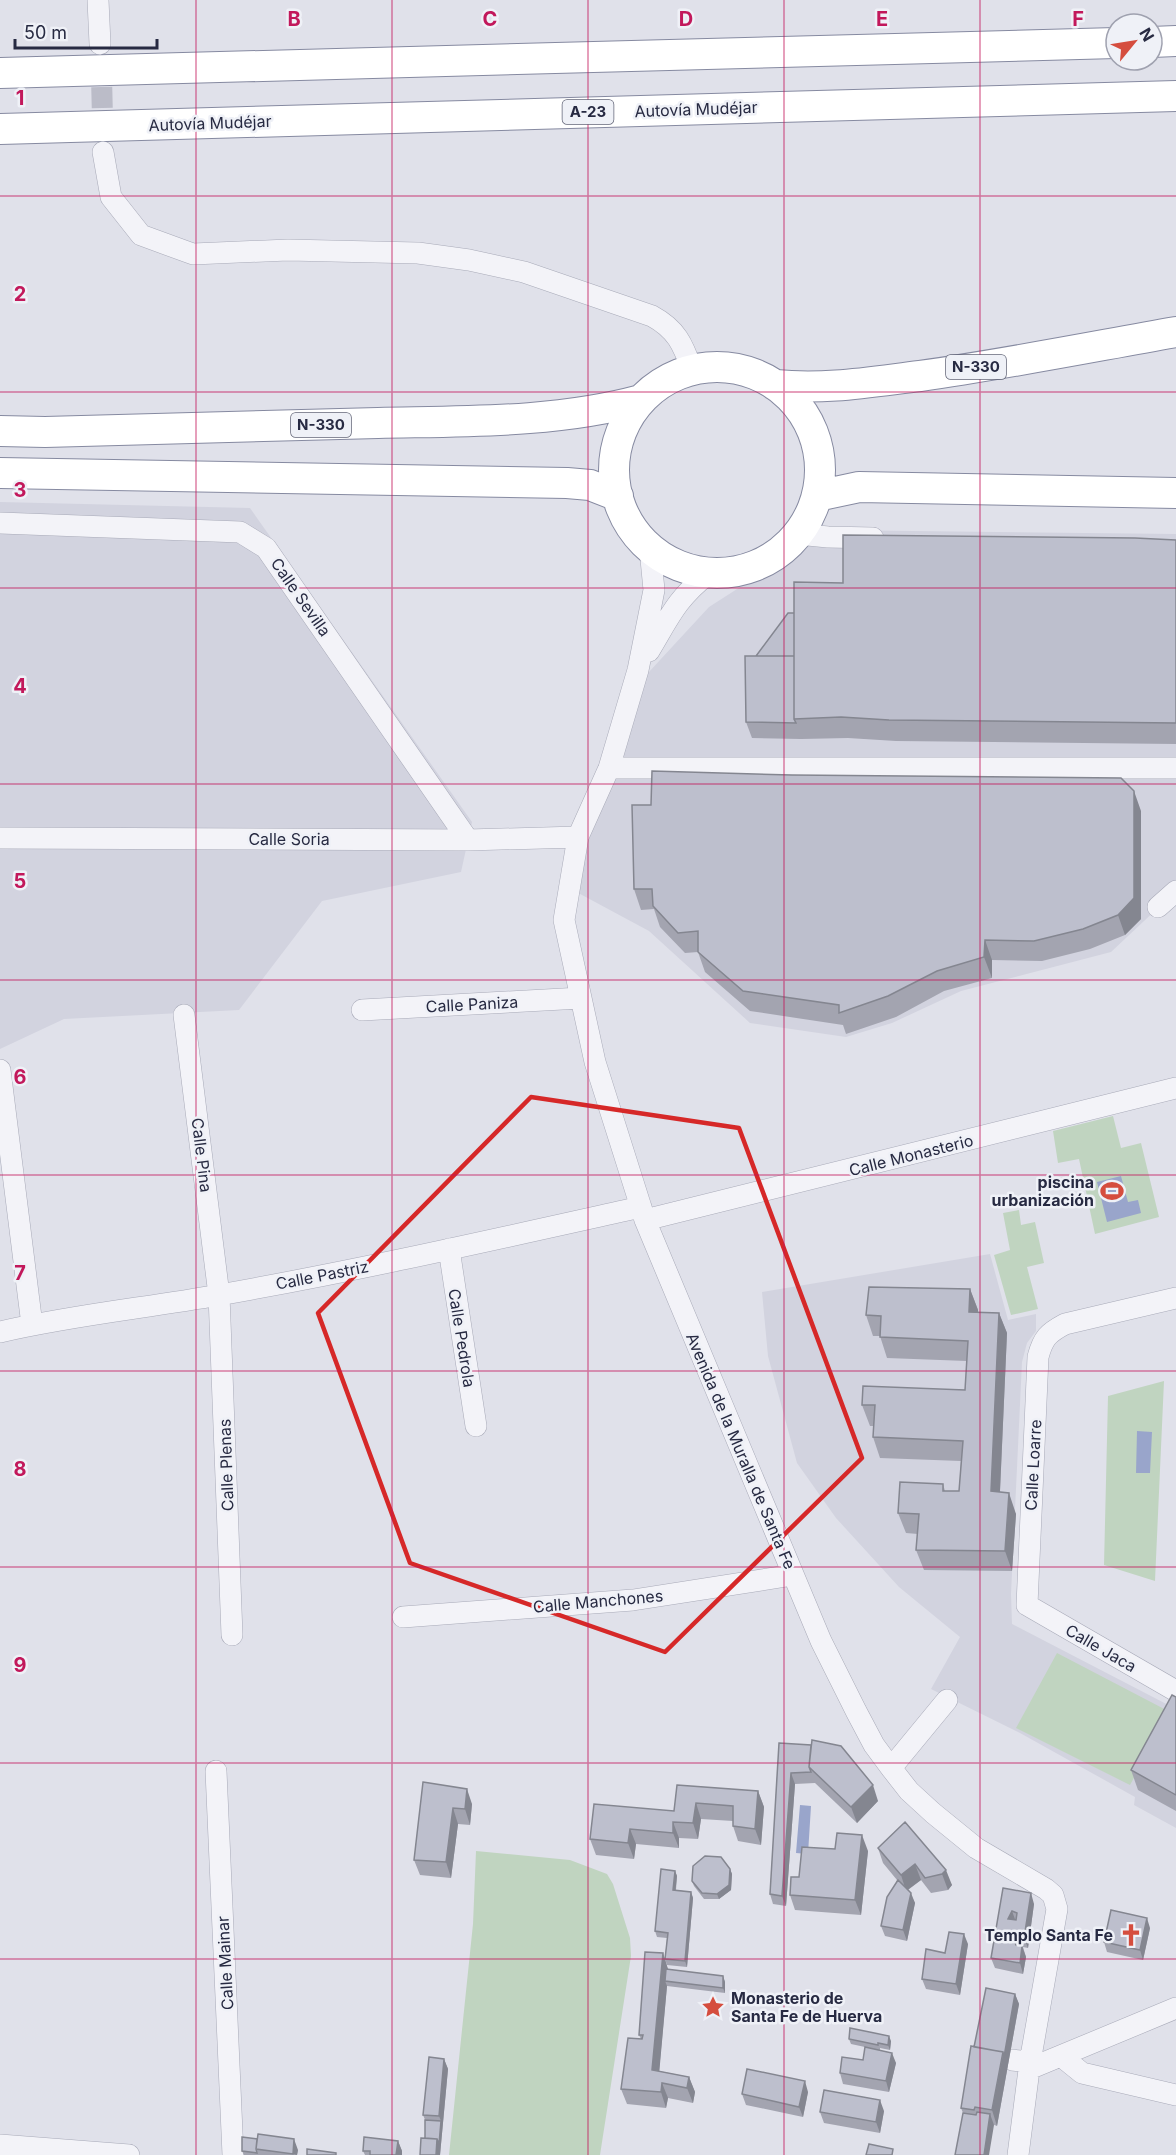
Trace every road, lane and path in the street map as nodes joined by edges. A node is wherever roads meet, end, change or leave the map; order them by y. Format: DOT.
graph roads {
  1 [pos="98,0"];
  2 [pos="1104,42"];
  3 [pos="100,44"];
  4 [pos="0,73"];
  5 [pos="1176,96"];
  6 [pos="0,129"];
  7 [pos="103,152"];
  8 [pos="1176,332"];
  9 [pos="692,369"];
  10 [pos="775,385"];
  11 [pos="641,400"];
  12 [pos="0,431"];
  13 [pos="0,473"];
  14 [pos="1176,493"];
  15 [pos="618,496"];
  16 [pos="817,496"];
  17 [pos="0,523"];
  18 [pos="798,534"];
  19 [pos="897,539"];
  20 [pos="650,549"];
  21 [pos="708,574"];
  22 [pos="638,670"];
  23 [pos="609,768"];
  24 [pos="1176,768"];
  25 [pos="578,837"];
  26 [pos="0,838"];
  27 [pos="468,840"];
  28 [pos="1176,891"];
  29 [pos="1158,907"];
  30 [pos="581,998"];
  31 [pos="362,1010"];
  32 [pos="184,1015"];
  33 [pos="0,1070"];
  34 [pos="1176,1088"];
  35 [pos="643,1213"];
  36 [pos="449,1249"];
  37 [pos="219,1295"];
  38 [pos="1176,1298"];
  39 [pos="32,1325"];
  40 [pos="0,1332"];
  41 [pos="476,1426"];
  42 [pos="793,1575"];
  43 [pos="1027,1605"];
  44 [pos="403,1617"];
  45 [pos="232,1635"];
  46 [pos="1176,1691"];
  47 [pos="947,1700"];
  48 [pos="891,1768"];
  49 [pos="216,1771"];
  50 [pos="1176,2008"];
  51 [pos="1061,2056"];
  52 [pos="1024,2064"];
  53 [pos="1176,2095"];
  54 [pos="0,2145"];
  55 [pos="129,2155"];
  56 [pos="233,2155"];
  57 [pos="1018,2155"];
  1 -- 3 [label="street"];
  2 -- 4 [label="highway"];
  5 -- 6 [label="highway, Autovía Mudéjar / A-23"];
  7 -- 9 [label="street"];
  8 -- 10 [label="highway, N-330"];
  9 -- 10 [label="highway, N-330"];
  9 -- 11 [label="highway, N-330"];
  10 -- 16 [label="highway, N-330"];
  11 -- 12 [label="highway, N-330"];
  11 -- 15 [label="highway, N-330"];
  13 -- 15 [label="highway"];
  14 -- 16 [label="highway"];
  15 -- 20 [label="highway, N-330"];
  16 -- 18 [label="highway, N-330"];
  17 -- 27 [label="street, Calle Sevilla"];
  18 -- 19 [label="street"];
  18 -- 21 [label="highway, N-330"];
  20 -- 21 [label="highway, N-330"];
  20 -- 22 [label="street, Avenida de la Muralla de Santa Fe"];
  21 -- 22 [label="street, Avenida de la Muralla de Santa Fe"];
  22 -- 23 [label="street, Avenida de la Muralla de Santa Fe"];
  23 -- 24 [label="street"];
  23 -- 25 [label="street, Avenida de la Muralla de Santa Fe"];
  25 -- 27 [label="street, Calle Soria"];
  25 -- 30 [label="street, Avenida de la Muralla de Santa Fe"];
  26 -- 27 [label="street, Calle Soria"];
  28 -- 29 [label="street"];
  30 -- 31 [label="street, Calle Paniza"];
  30 -- 35 [label="street, Avenida de la Muralla de Santa Fe"];
  32 -- 37 [label="street, Calle Pina"];
  33 -- 39 [label="street"];
  34 -- 35 [label="street, Calle Monasterio"];
  35 -- 36 [label="street, Calle Pastriz"];
  35 -- 42 [label="street, Avenida de la Muralla de Santa Fe"];
  36 -- 37 [label="street, Calle Pastriz"];
  36 -- 41 [label="street, Calle Pedrola"];
  37 -- 39 [label="street, Calle Pastriz"];
  37 -- 45 [label="street, Calle Plenas"];
  38 -- 43 [label="street, Calle Loarre"];
  39 -- 40 [label="street, Calle Pastriz"];
  42 -- 44 [label="street, Calle Manchones"];
  42 -- 48 [label="street, Avenida de la Muralla de Santa Fe"];
  43 -- 46 [label="street, Calle Jaca"];
  47 -- 48 [label="street"];
  48 -- 52 [label="street, Avenida de la Muralla de Santa Fe"];
  49 -- 56 [label="street, Calle Mainar"];
  50 -- 51 [label="street"];
  51 -- 52 [label="street"];
  51 -- 53 [label="street"];
  52 -- 57 [label="street, Avenida de la Muralla de Santa Fe"];
  54 -- 55 [label="street"];
}
